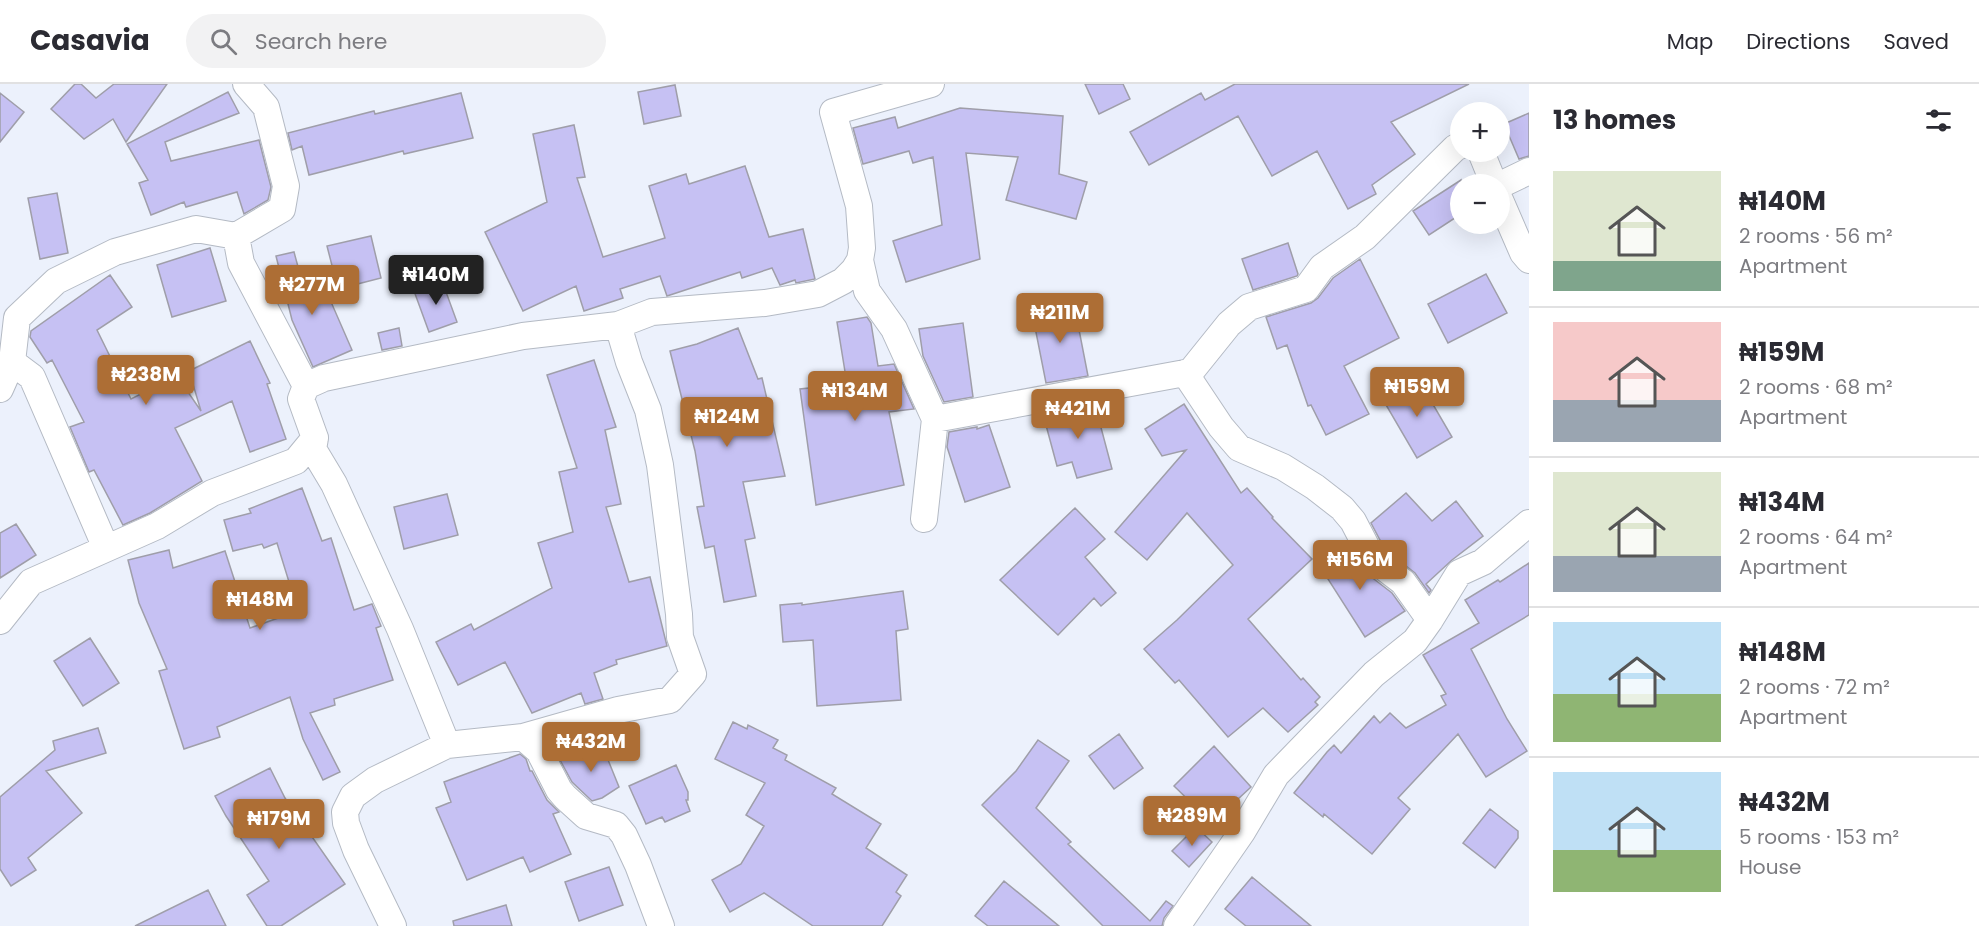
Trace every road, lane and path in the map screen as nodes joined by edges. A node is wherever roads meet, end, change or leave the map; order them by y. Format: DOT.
graph roads {
  1 [pos="246,84"];
  2 [pos="931,84"];
  3 [pos="1450,153"];
  4 [pos="1529,171"];
  5 [pos="1510,180"];
  6 [pos="1510,223"];
  7 [pos="236,236"];
  8 [pos="861,260"];
  9 [pos="1529,260"];
  10 [pos="618,325"];
  11 [pos="12,362"];
  12 [pos="1185,373"];
  13 [pos="306,386"];
  14 [pos="0,389"];
  15 [pos="935,419"];
  16 [pos="315,438"];
  17 [pos="924,519"];
  18 [pos="1527,529"];
  19 [pos="106,548"];
  20 [pos="0,621"];
  21 [pos="1430,621"];
  22 [pos="523,737"];
  23 [pos="447,745"];
  24 [pos="393,926"];
  25 [pos="661,926"];
  26 [pos="1178,926"];
  1 -- 7 [label="street"];
  2 -- 8 [label="street"];
  3 -- 12 [label="street"];
  4 -- 5 [label="street"];
  6 -- 9 [label="street"];
  7 -- 11 [label="street"];
  7 -- 13 [label="street"];
  8 -- 10 [label="street"];
  8 -- 15 [label="street"];
  10 -- 13 [label="street"];
  10 -- 22 [label="street"];
  11 -- 14 [label="street"];
  11 -- 19 [label="street"];
  12 -- 15 [label="street"];
  12 -- 21 [label="street"];
  13 -- 16 [label="street"];
  15 -- 17 [label="street"];
  16 -- 19 [label="street"];
  16 -- 23 [label="street"];
  18 -- 21 [label="street"];
  19 -- 20 [label="street"];
  21 -- 26 [label="street"];
  22 -- 23 [label="street"];
  22 -- 25 [label="street"];
  23 -- 24 [label="street"];
}
